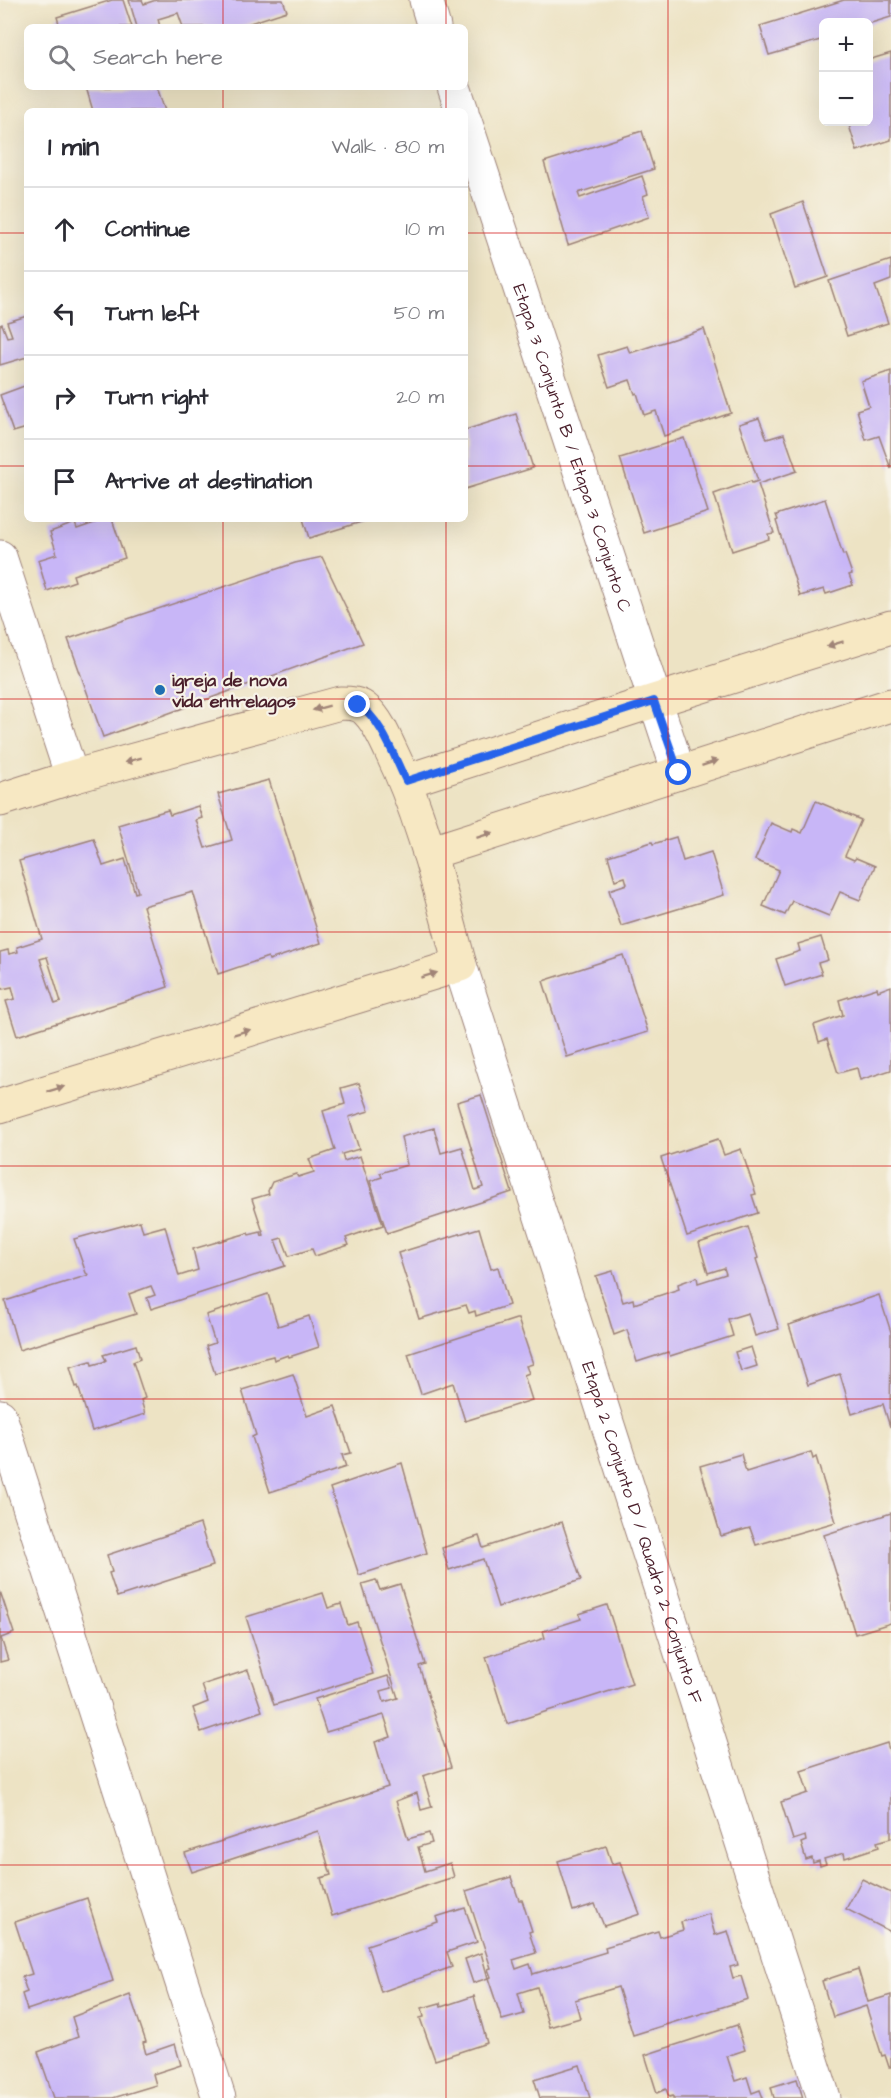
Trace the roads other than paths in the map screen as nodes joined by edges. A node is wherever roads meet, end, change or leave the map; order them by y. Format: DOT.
graph roads {
  1 [pos="426,0"];
  2 [pos="433,24"];
  3 [pos="455,90"];
  4 [pos="461,108"];
  5 [pos="468,130"];
  6 [pos="0,557"];
  7 [pos="891,627"];
  8 [pos="654,701"];
  9 [pos="891,705"];
  10 [pos="679,773"];
  11 [pos="72,777"];
  12 [pos="406,781"];
  13 [pos="0,800"];
  14 [pos="429,853"];
  15 [pos="460,965"];
  16 [pos="0,1106"];
  17 [pos="0,1416"];
  18 [pos="219,2098"];
  19 [pos="824,2098"];
  1 -- 2 [label="street"];
  3 -- 4 [label="street"];
  5 -- 8 [label="street, Etapa 3 Conjunto B / Etapa 3 Conjunto C"];
  6 -- 11 [label="street"];
  7 -- 8 [label="street, one-way"];
  8 -- 10 [label="street, Etapa 3 Conjunto B / Etapa 3 Conjunto C"];
  8 -- 12 [label="street"];
  10 -- 9 [label="street, one-way"];
  14 -- 10 [label="street, one-way"];
  12 -- 11 [label="street, one-way"];
  11 -- 13 [label="street"];
  12 -- 14 [label="street"];
  14 -- 15 [label="street"];
  16 -- 15 [label="street, one-way"];
  15 -- 19 [label="street, Etapa 2 Conjunto D / Quadra 2 Conjunto F"];
  17 -- 18 [label="street"];
}
